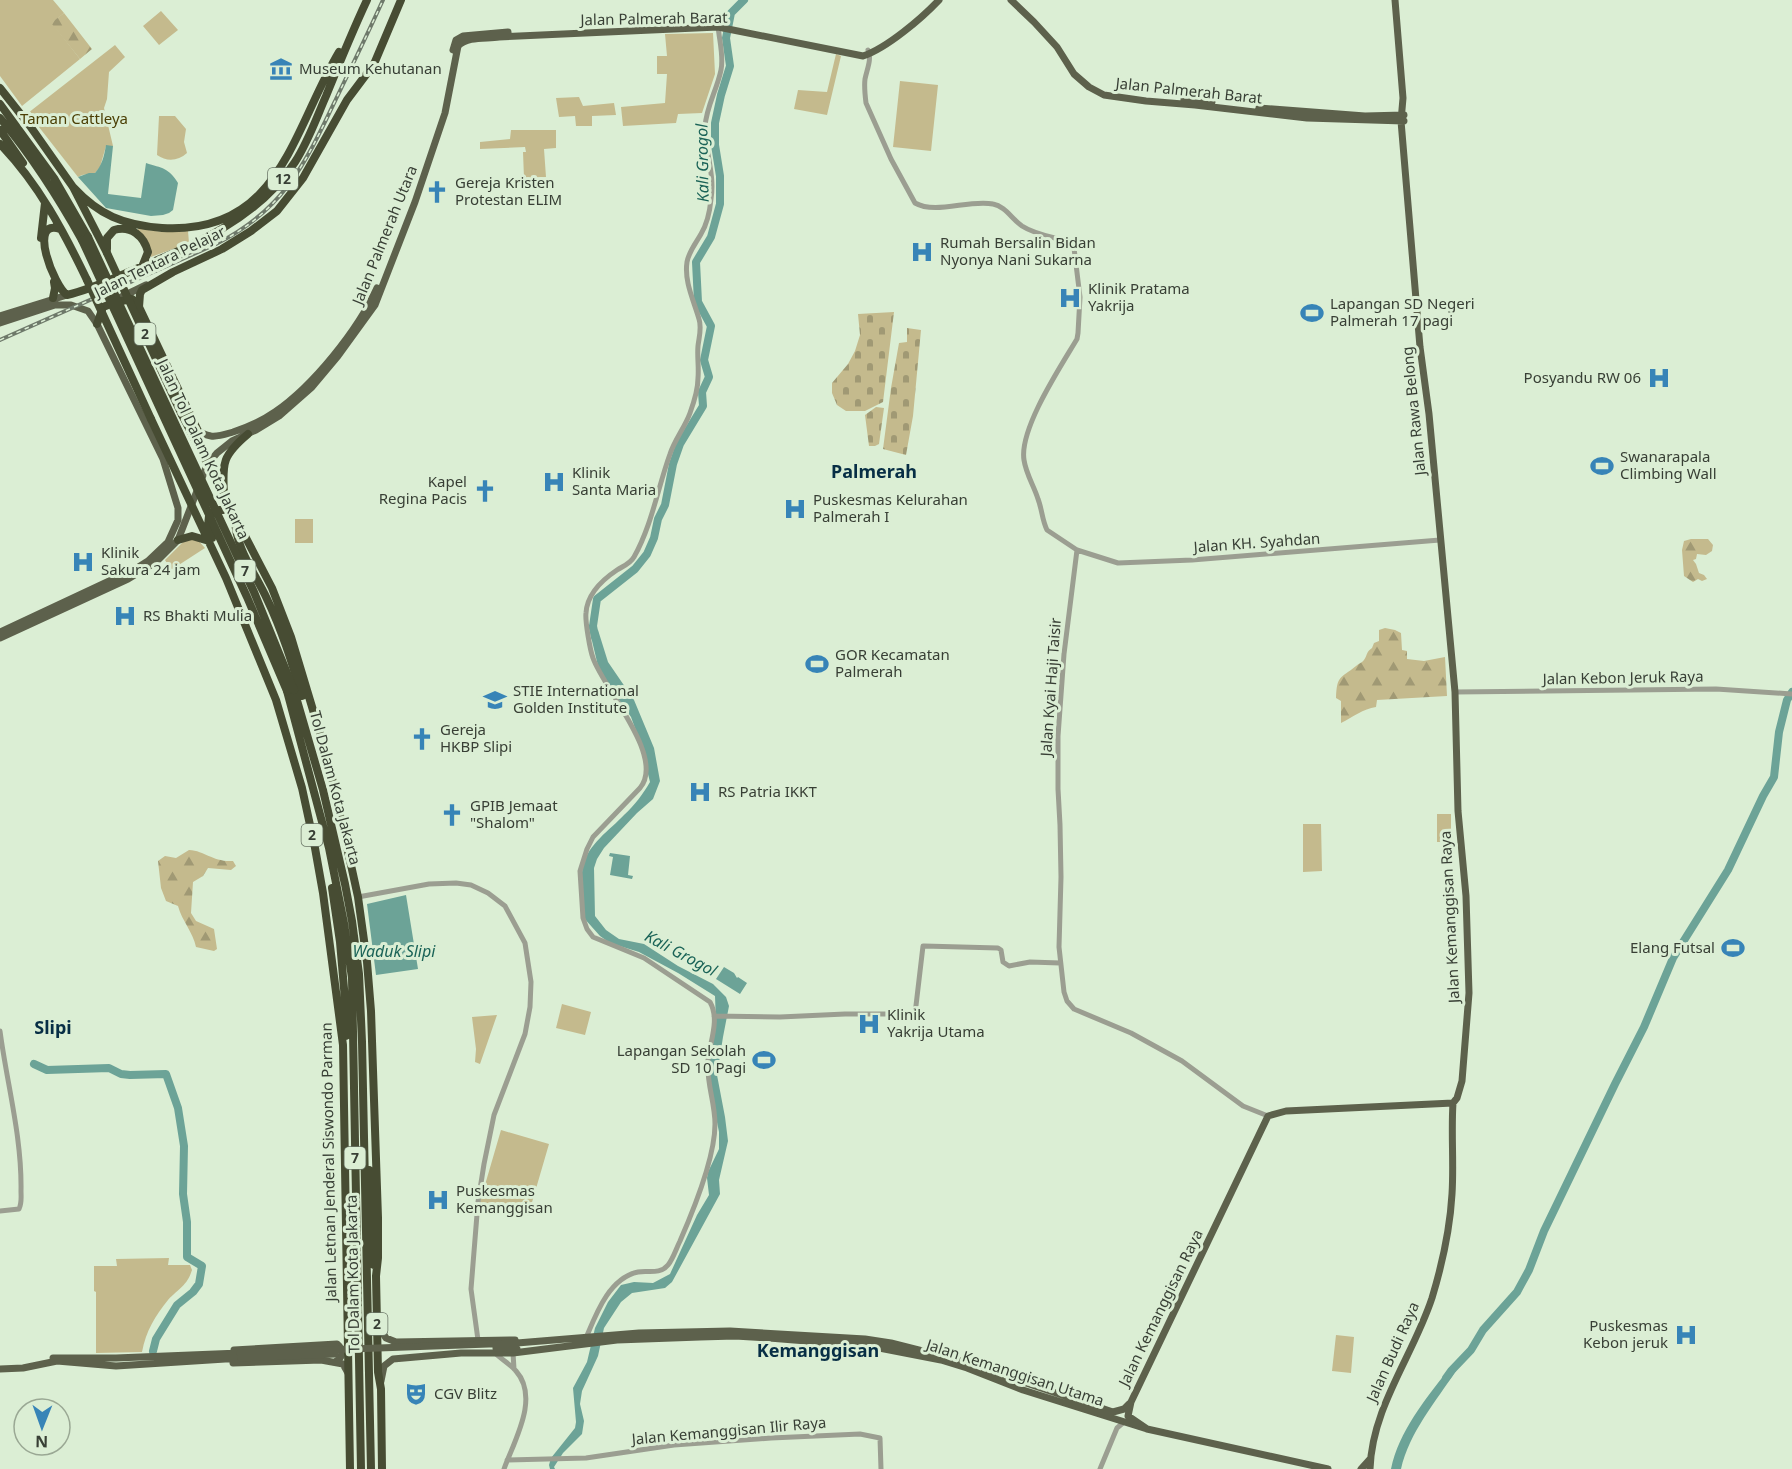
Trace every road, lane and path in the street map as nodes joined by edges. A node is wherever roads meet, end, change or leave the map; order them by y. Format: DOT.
graph roads {
  1 [pos="367,0"];
  2 [pos="401,0"];
  3 [pos="934,0"];
  4 [pos="939,0"];
  5 [pos="1011,0"];
  6 [pos="1018,0"];
  7 [pos="1398,0"];
  8 [pos="722,26"];
  9 [pos="459,38"];
  10 [pos="458,46"];
  11 [pos="869,52"];
  12 [pos="450,71"];
  13 [pos="0,88"];
  14 [pos="0,104"];
  15 [pos="0,118"];
  16 [pos="1403,120"];
  17 [pos="0,130"];
  18 [pos="0,144"];
  19 [pos="31,180"];
  20 [pos="73,187"];
  21 [pos="45,203"];
  22 [pos="254,203"];
  23 [pos="60,229"];
  24 [pos="85,239"];
  25 [pos="107,253"];
  26 [pos="142,267"];
  27 [pos="172,272"];
  28 [pos="67,295"];
  29 [pos="53,298"];
  30 [pos="139,308"];
  31 [pos="88,310"];
  32 [pos="0,316"];
  33 [pos="0,323"];
  34 [pos="97,324"];
  35 [pos="299,395"];
  36 [pos="188,426"];
  37 [pos="198,431"];
  38 [pos="248,434"];
  39 [pos="160,446"];
  40 [pos="198,446"];
  41 [pos="170,460"];
  42 [pos="207,465"];
  43 [pos="224,495"];
  44 [pos="191,505"];
  45 [pos="233,512"];
  46 [pos="178,540"];
  47 [pos="1440,540"];
  48 [pos="209,542"];
  49 [pos="1077,550"];
  50 [pos="214,553"];
  51 [pos="0,632"];
  52 [pos="0,638"];
  53 [pos="290,691"];
  54 [pos="1455,693"];
  55 [pos="1790,694"];
  56 [pos="303,716"];
  57 [pos="329,848"];
  58 [pos="358,897"];
  59 [pos="1060,963"];
  60 [pos="715,1016"];
  61 [pos="0,1030"];
  62 [pos="343,1045"];
  63 [pos="1453,1103"];
  64 [pos="1268,1116"];
  65 [pos="365,1156"];
  66 [pos="0,1211"];
  67 [pos="376,1276"];
  68 [pos="377,1324"];
  69 [pos="347,1329"];
  70 [pos="604,1338"];
  71 [pos="588,1339"];
  72 [pos="478,1340"];
  73 [pos="402,1342"];
  74 [pos="334,1344"];
  75 [pos="546,1345"];
  76 [pos="516,1348"];
  77 [pos="226,1352"];
  78 [pos="495,1353"];
  79 [pos="240,1356"];
  80 [pos="404,1357"];
  81 [pos="216,1360"];
  82 [pos="335,1362"];
  83 [pos="0,1366"];
  84 [pos="514,1369"];
  85 [pos="349,1377"];
  86 [pos="381,1381"];
  87 [pos="1131,1402"];
  88 [pos="1119,1423"];
  89 [pos="1147,1429"];
  90 [pos="507,1460"];
  91 [pos="1370,1460"];
  92 [pos="350,1469"];
  93 [pos="361,1469"];
  94 [pos="371,1469"];
  95 [pos="384,1469"];
  96 [pos="504,1469"];
  97 [pos="881,1469"];
  98 [pos="1100,1469"];
  99 [pos="1328,1469"];
  100 [pos="1361,1469"];
  101 [pos="1370,1469"];
  1 -- 22 [label="highway, Jalan Tentara Pelajar / 12"];
  2 -- 27 [label="highway, Jalan Tentara Pelajar / 12"];
  3 -- 11 [label="main road"];
  4 -- 11 [label="main road"];
  5 -- 16 [label="main road, Jalan Palmerah Barat"];
  6 -- 16 [label="main road, Jalan Palmerah Barat"];
  7 -- 16 [label="main road, Jalan Rawa Belong"];
  8 -- 9 [label="main road, Jalan Palmerah Barat"];
  8 -- 10 [label="main road, Jalan Palmerah Barat"];
  8 -- 11 [label="main road, Jalan Palmerah Barat"];
  8 -- 60 [label="street"];
  9 -- 12 [label="main road, Jalan Palmerah Utara"];
  10 -- 12 [label="main road, Jalan Palmerah Utara"];
  11 -- 49 [label="street, Jalan KH. Syahdan"];
  12 -- 35 [label="main road, Jalan Palmerah Utara"];
  13 -- 20 [label="highway, 2"];
  14 -- 24 [label="highway, Jalan Tol Dalam Kota Jakarta / 7"];
  15 -- 24 [label="highway, Jalan Tol Dalam Kota Jakarta / 7"];
  16 -- 47 [label="main road, Jalan Rawa Belong"];
  17 -- 19 [label="highway"];
  18 -- 19 [label="highway, 2"];
  19 -- 21 [label="highway, 2"];
  20 -- 22 [label="highway"];
  20 -- 25 [label="highway, 2"];
  21 -- 23 [label="highway, 2"];
  21 -- 29 [label="highway"];
  22 -- 26 [label="highway, Jalan Tentara Pelajar / 12"];
  23 -- 28 [label="highway"];
  23 -- 39 [label="highway, Jalan Letnan Jenderal Siswondo Parman / 2, bridge"];
  24 -- 53 [label="highway, Jalan Tol Dalam Kota Jakarta / 7, bridge"];
  25 -- 26 [label="highway"];
  25 -- 36 [label="highway, 2, bridge"];
  26 -- 28 [label="highway, Jalan Tentara Pelajar / 12"];
  27 -- 30 [label="highway"];
  27 -- 31 [label="main road, Jalan Tentara Pelajar / 12"];
  28 -- 29 [label="main road"];
  29 -- 32 [label="main road"];
  30 -- 34 [label="highway"];
  30 -- 37 [label="highway"];
  31 -- 33 [label="main road"];
  31 -- 34 [label="main road"];
  34 -- 39 [label="main road"];
  35 -- 37 [label="main road, Jalan Palmerah Utara"];
  35 -- 38 [label="main road, Jalan Palmerah Utara"];
  36 -- 37 [label="main road, Jalan Palmerah Utara"];
  36 -- 40 [label="highway, 2"];
  37 -- 40 [label="highway"];
  38 -- 42 [label="main road, Jalan Palmerah Utara"];
  38 -- 43 [label="highway"];
  39 -- 41 [label="highway, Jalan Letnan Jenderal Siswondo Parman / 2"];
  39 -- 51 [label="main road"];
  40 -- 42 [label="highway, 2"];
  41 -- 42 [label="highway"];
  41 -- 44 [label="highway, Jalan Letnan Jenderal Siswondo Parman / 2"];
  42 -- 43 [label="highway, 2"];
  42 -- 44 [label="main road, Jalan Palmerah Utara"];
  43 -- 45 [label="highway, 2"];
  44 -- 46 [label="main road, Jalan Palmerah Utara"];
  44 -- 48 [label="highway, Jalan Letnan Jenderal Siswondo Parman / 2"];
  45 -- 50 [label="highway"];
  45 -- 56 [label="highway"];
  45 -- 58 [label="highway, 2"];
  46 -- 48 [label="highway"];
  46 -- 52 [label="main road"];
  47 -- 49 [label="street, Jalan KH. Syahdan"];
  47 -- 54 [label="main road, Jalan Rawa Belong"];
  48 -- 50 [label="highway, Jalan Letnan Jenderal Siswondo Parman / 2"];
  49 -- 59 [label="street, Jalan Kyai Haji Taisir"];
  50 -- 62 [label="highway, Jalan Letnan Jenderal Siswondo Parman / 2"];
  53 -- 56 [label="highway, Tol Dalam Kota Jakarta / 7"];
  53 -- 57 [label="highway, Tol Dalam Kota Jakarta / 7"];
  54 -- 55 [label="street, Jalan Kebon Jeruk Raya"];
  54 -- 63 [label="main road, Jalan Kemanggisan Raya"];
  56 -- 65 [label="highway, Tol Dalam Kota Jakarta / 7"];
  57 -- 62 [label="highway"];
  57 -- 93 [label="highway, Tol Dalam Kota Jakarta / 7"];
  58 -- 67 [label="highway, 2"];
  58 -- 72 [label="street"];
  59 -- 60 [label="street"];
  59 -- 64 [label="street, Jalan Kyai Haji Taisir"];
  60 -- 71 [label="street"];
  61 -- 66 [label="street"];
  62 -- 69 [label="highway, Jalan Letnan Jenderal Siswondo Parman / 2"];
  63 -- 64 [label="main road"];
  63 -- 91 [label="main road, Jalan Budi Raya"];
  64 -- 87 [label="main road, Jalan Kemanggisan Raya"];
  65 -- 67 [label="highway"];
  65 -- 94 [label="highway, Tol Dalam Kota Jakarta / 7"];
  67 -- 68 [label="highway, 2"];
  68 -- 73 [label="main road"];
  68 -- 86 [label="highway, 2"];
  69 -- 74 [label="main road"];
  69 -- 85 [label="highway, Jalan Letnan Jenderal Siswondo Parman / 2"];
  70 -- 71 [label="main road, Jalan Kemanggisan Utama"];
  70 -- 87 [label="main road, Jalan Kemanggisan Utama"];
  70 -- 88 [label="main road, Jalan Kemanggisan Utama"];
  71 -- 75 [label="main road, Jalan Kemanggisan Utama"];
  72 -- 73 [label="main road"];
  72 -- 75 [label="main road"];
  73 -- 80 [label="main road"];
  74 -- 77 [label="main road"];
  74 -- 82 [label="main road"];
  75 -- 76 [label="main road"];
  76 -- 78 [label="main road"];
  76 -- 79 [label="main road, bridge"];
  76 -- 84 [label="street"];
  77 -- 79 [label="main road"];
  77 -- 83 [label="main road"];
  78 -- 80 [label="main road"];
  78 -- 84 [label="street"];
  79 -- 81 [label="main road"];
  80 -- 86 [label="main road"];
  81 -- 82 [label="main road"];
  81 -- 83 [label="main road"];
  82 -- 85 [label="main road"];
  84 -- 90 [label="street"];
  85 -- 92 [label="highway, Jalan Letnan Jenderal Siswondo Parman / 2"];
  86 -- 95 [label="highway, 2"];
  87 -- 89 [label="main road"];
  88 -- 89 [label="main road, Jalan Kemanggisan Utama"];
  88 -- 98 [label="street"];
  89 -- 99 [label="main road, Jalan Kemanggisan Utama"];
  90 -- 96 [label="street"];
  90 -- 97 [label="street, Jalan Kemanggisan Ilir Raya"];
  91 -- 100 [label="main road"];
  91 -- 101 [label="main road, Jalan Budi Raya"];
}
